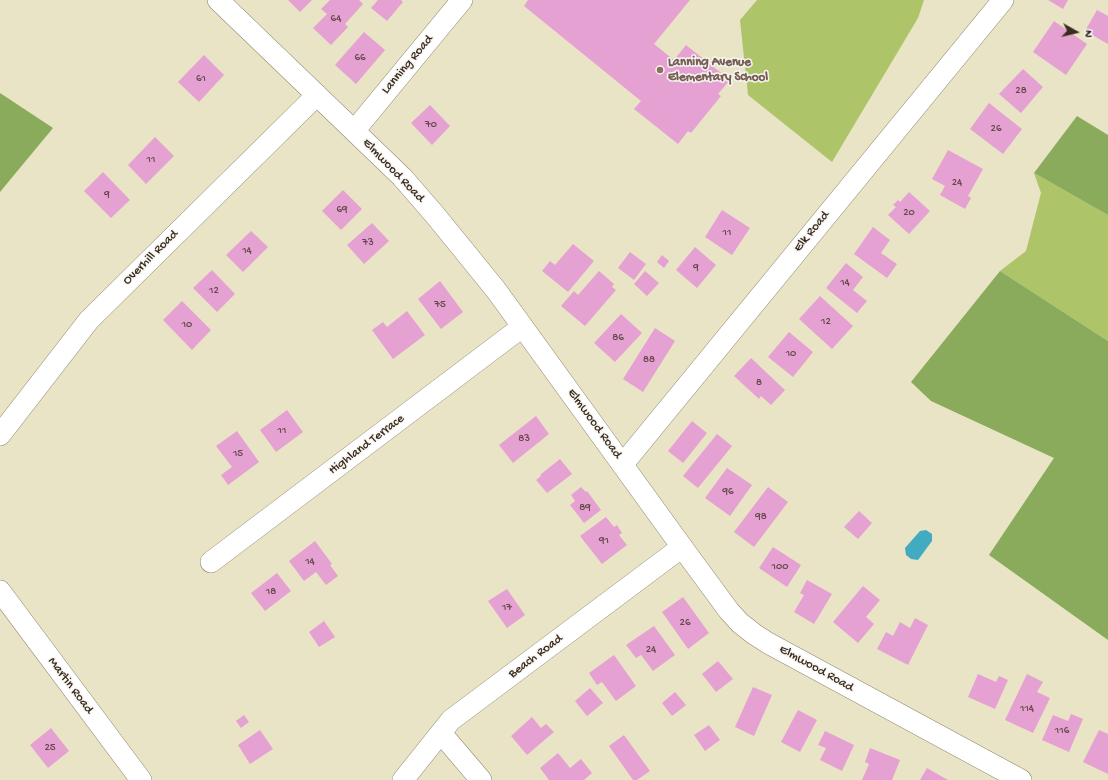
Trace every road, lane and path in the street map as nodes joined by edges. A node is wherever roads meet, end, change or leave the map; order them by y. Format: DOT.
graph roads {
  1 [pos="218,0"];
  2 [pos="462,0"];
  3 [pos="1003,0"];
  4 [pos="317,95"];
  5 [pos="354,131"];
  6 [pos="522,327"];
  7 [pos="0,435"];
  8 [pos="623,464"];
  9 [pos="682,547"];
  10 [pos="211,562"];
  11 [pos="0,591"];
  12 [pos="441,733"];
  13 [pos="141,780"];
  14 [pos="403,780"];
  15 [pos="481,780"];
  16 [pos="1021,780"];
  1 -- 4 [label="street, Elmwood Road"];
  2 -- 5 [label="street, Lanning Road"];
  3 -- 8 [label="street, Elk Road"];
  4 -- 5 [label="street, Elmwood Road"];
  4 -- 7 [label="street, Overhill Road"];
  5 -- 6 [label="street, Elmwood Road"];
  6 -- 8 [label="street, Elmwood Road"];
  6 -- 10 [label="street, Highland Terrace"];
  8 -- 9 [label="street, Elmwood Road"];
  9 -- 12 [label="street, Beach Road"];
  9 -- 16 [label="street, Elmwood Road"];
  11 -- 13 [label="street, Martin Road"];
  12 -- 14 [label="street, Beach Road"];
  12 -- 15 [label="street"];
}
